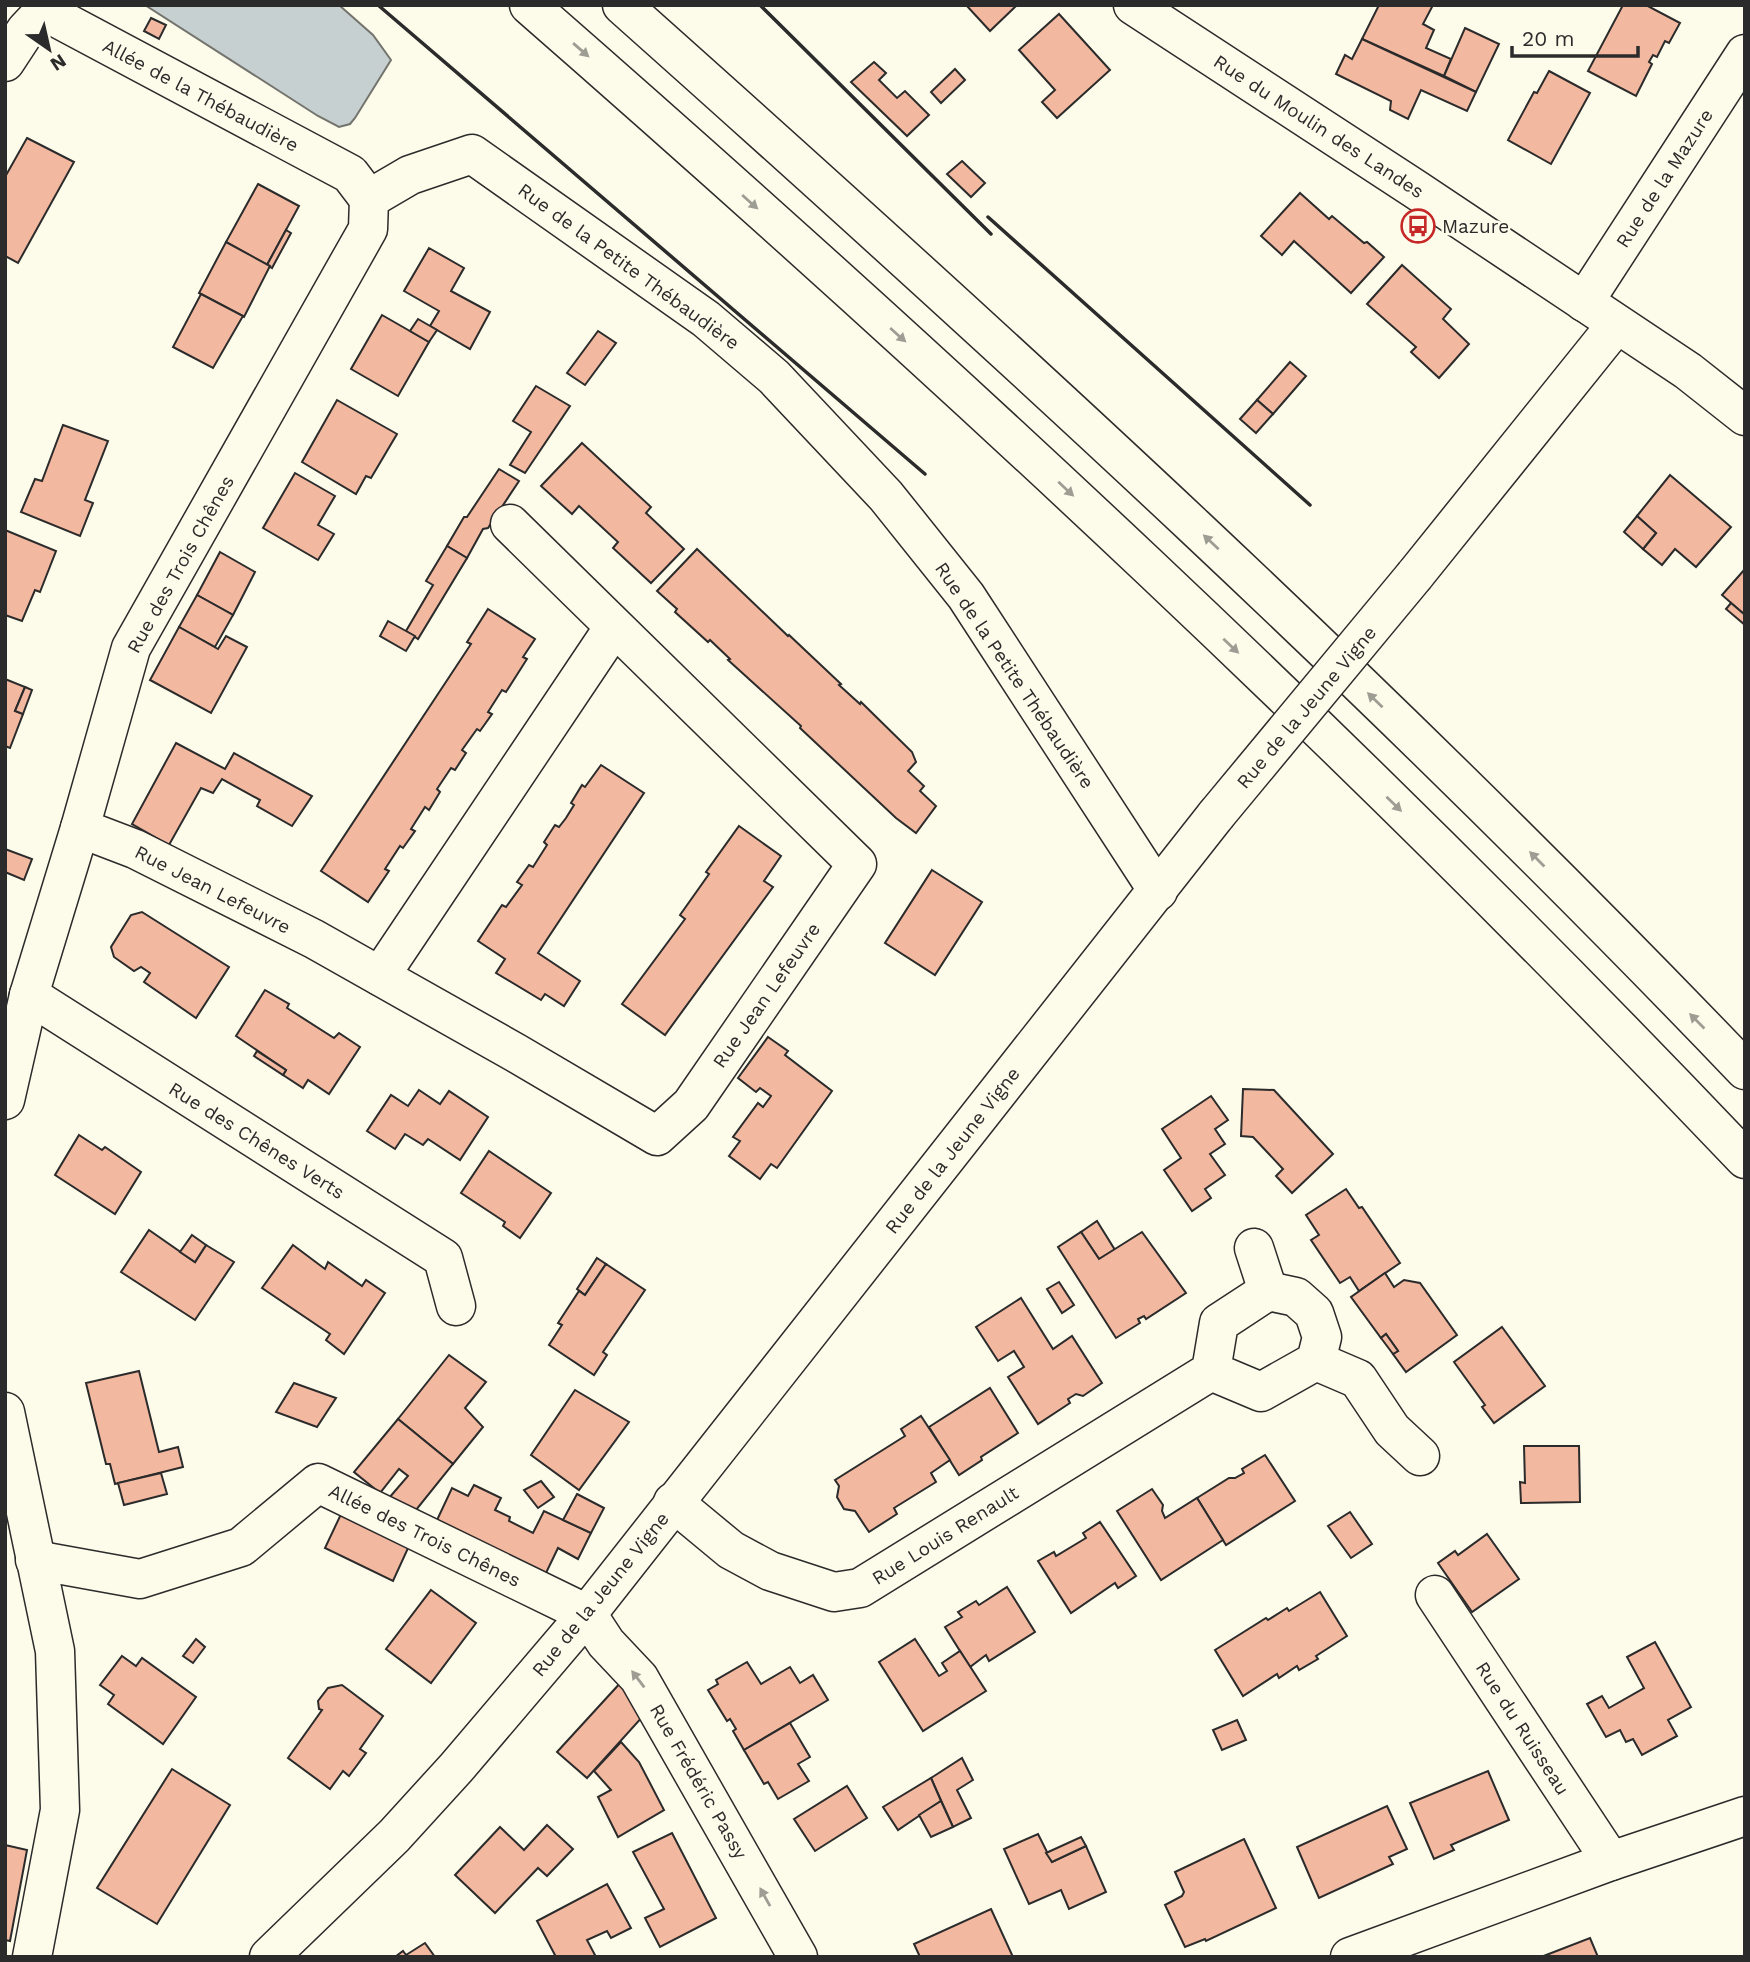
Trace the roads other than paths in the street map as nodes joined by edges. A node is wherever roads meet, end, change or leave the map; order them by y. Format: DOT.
graph roads {
  1 [pos="529,5"];
  2 [pos="622,5"];
  3 [pos="1133,5"];
  4 [pos="61,12"];
  5 [pos="1745,54"];
  6 [pos="5,62"];
  7 [pos="369,199"];
  8 [pos="1584,302"];
  9 [pos="1616,326"];
  10 [pos="1745,416"];
  11 [pos="510,524"];
  12 [pos="614,626"];
  13 [pos="80,828"];
  14 [pos="1158,891"];
  15 [pos="380,976"];
  16 [pos="29,995"];
  17 [pos="1745,1070"];
  18 [pos="5,1100"];
  19 [pos="1745,1159"];
  20 [pos="1254,1248"];
  21 [pos="1268,1291"];
  22 [pos="456,1306"];
  23 [pos="1316,1361"];
  24 [pos="1211,1371"];
  25 [pos="5,1412"];
  26 [pos="1420,1456"];
  27 [pos="673,1502"];
  28 [pos="35,1560"];
  29 [pos="1435,1595"];
  30 [pos="587,1614"];
  31 [pos="1745,1816"];
  32 [pos="1611,1861"];
  33 [pos="32,1957"];
  34 [pos="269,1957"];
  35 [pos="798,1957"];
  36 [pos="1350,1957"];
  1 -- 19 [label="main road, one-way"];
  17 -- 2 [label="main road, one-way"];
  3 -- 8 [label="main road, Rue du Moulin des Landes"];
  4 -- 6 [label="main road, Allée de la Thébaudière"];
  4 -- 7 [label="main road, Allée de la Thébaudière"];
  5 -- 8 [label="main road, Rue de la Mazure"];
  7 -- 13 [label="main road, Rue des Trois Chênes"];
  7 -- 14 [label="main road, Rue de la Petite Thébaudière"];
  8 -- 9 [label="main road, Rue du Moulin des Landes"];
  9 -- 10 [label="main road, Rue du Moulin des Landes"];
  9 -- 14 [label="main road, Rue de la Jeune Vigne, bridge"];
  11 -- 12 [label="main road, Rue Jean Lefeuvre"];
  12 -- 15 [label="main road"];
  12 -- 15 [label="main road, Rue Jean Lefeuvre"];
  13 -- 15 [label="main road, Rue Jean Lefeuvre"];
  13 -- 16 [label="main road, Rue des Trois Chênes"];
  14 -- 27 [label="main road, Rue de la Jeune Vigne"];
  16 -- 18 [label="main road, Rue des Trois Chênes"];
  16 -- 22 [label="main road, Rue des Chênes Verts"];
  20 -- 21 [label="main road"];
  21 -- 23 [label="main road"];
  21 -- 24 [label="main road"];
  23 -- 24 [label="main road"];
  23 -- 26 [label="main road"];
  24 -- 27 [label="main road, Rue Louis Renault"];
  25 -- 28 [label="main road"];
  27 -- 30 [label="main road, Rue de la Jeune Vigne"];
  28 -- 30 [label="main road, Allée des Trois Chênes"];
  28 -- 33 [label="main road"];
  29 -- 32 [label="main road, Rue du Ruisseau"];
  30 -- 34 [label="main road, Rue de la Jeune Vigne"];
  35 -- 30 [label="main road, Rue Frédéric Passy, one-way"];
  31 -- 32 [label="main road"];
  32 -- 36 [label="main road"];
}
